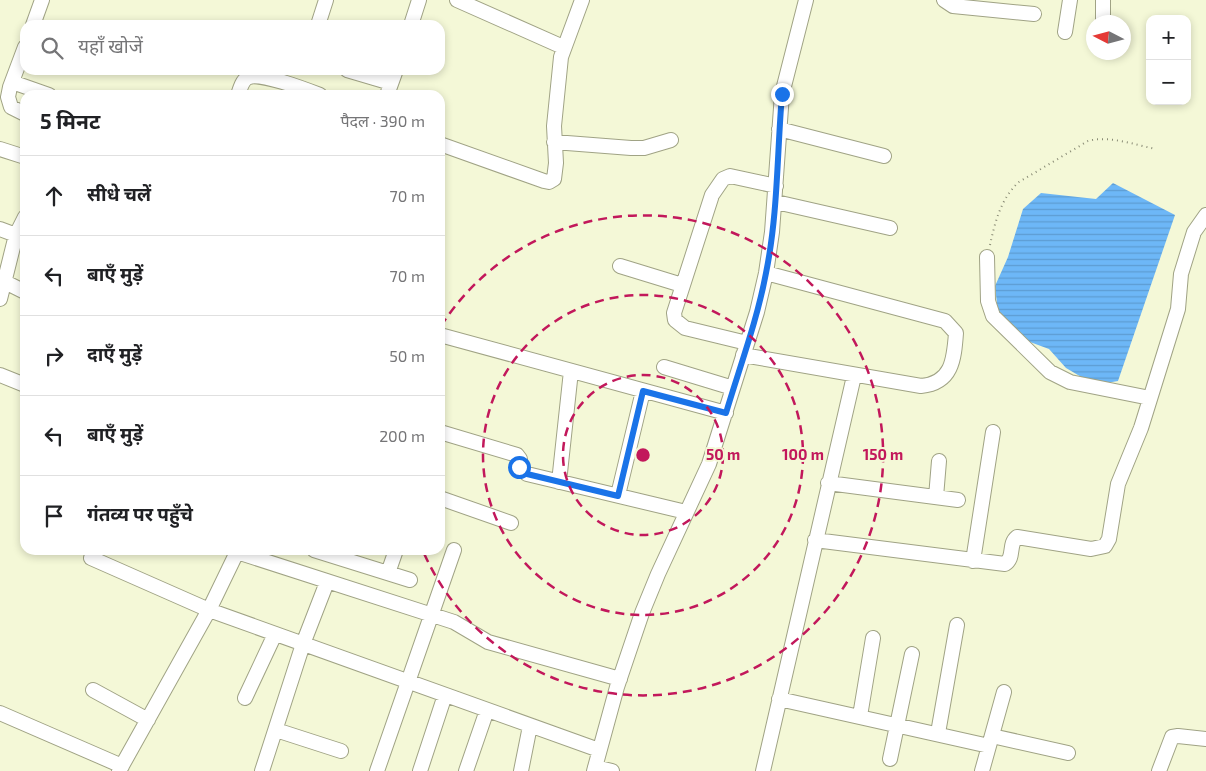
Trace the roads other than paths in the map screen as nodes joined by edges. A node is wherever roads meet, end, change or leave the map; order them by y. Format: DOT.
graph roads {
  1 [pos="42,0"];
  2 [pos="326,0"];
  3 [pos="419,0"];
  4 [pos="456,0"];
  5 [pos="582,0"];
  6 [pos="806,0"];
  7 [pos="944,0"];
  8 [pos="1070,0"];
  9 [pos="1103,0"];
  10 [pos="1034,14"];
  11 [pos="1103,15"];
  12 [pos="37,20"];
  13 [pos="320,20"];
  14 [pos="413,20"];
  15 [pos="1065,32"];
  16 [pos="563,47"];
  17 [pos="20,60"];
  18 [pos="364,75"];
  19 [pos="12,82"];
  20 [pos="392,83"];
  21 [pos="35,90"];
  22 [pos="240,90"];
  23 [pos="305,90"];
  24 [pos="4,99"];
  25 [pos="20,112"];
  26 [pos="779,129"];
  27 [pos="671,140"];
  28 [pos="554,142"];
  29 [pos="445,146"];
  30 [pos="0,149"];
  31 [pos="20,155"];
  32 [pos="884,156"];
  33 [pos="776,186"];
  34 [pos="776,202"];
  35 [pos="1206,215"];
  36 [pos="20,227"];
  37 [pos="890,228"];
  38 [pos="0,229"];
  39 [pos="16,235"];
  40 [pos="987,257"];
  41 [pos="620,266"];
  42 [pos="766,273"];
  43 [pos="5,282"];
  44 [pos="682,285"];
  45 [pos="20,290"];
  46 [pos="0,299"];
  47 [pos="445,336"];
  48 [pos="745,349"];
  49 [pos="664,367"];
  50 [pos="571,371"];
  51 [pos="0,374"];
  52 [pos="854,376"];
  53 [pos="20,383"];
  54 [pos="734,388"];
  55 [pos="643,391"];
  56 [pos="1150,398"];
  57 [pos="726,413"];
  58 [pos="993,432"];
  59 [pos="445,433"];
  60 [pos="939,461"];
  61 [pos="559,482"];
  62 [pos="828,483"];
  63 [pos="618,496"];
  64 [pos="936,497"];
  65 [pos="445,500"];
  66 [pos="958,500"];
  67 [pos="686,512"];
  68 [pos="511,523"];
  69 [pos="815,540"];
  70 [pos="454,550"];
  71 [pos="235,555"];
  72 [pos="249,555"];
  73 [pos="343,555"];
  74 [pos="394,555"];
  75 [pos="91,558"];
  76 [pos="973,560"];
  77 [pos="388,573"];
  78 [pos="410,580"];
  79 [pos="327,582"];
  80 [pos="209,610"];
  81 [pos="430,616"];
  82 [pos="957,625"];
  83 [pos="275,634"];
  84 [pos="873,638"];
  85 [pos="303,644"];
  86 [pos="912,654"];
  87 [pos="620,679"];
  88 [pos="407,681"];
  89 [pos="92,690"];
  90 [pos="1004,692"];
  91 [pos="445,695"];
  92 [pos="245,698"];
  93 [pos="779,699"];
  94 [pos="487,710"];
  95 [pos="0,713"];
  96 [pos="860,716"];
  97 [pos="148,720"];
  98 [pos="898,724"];
  99 [pos="530,726"];
  100 [pos="276,730"];
  101 [pos="938,733"];
  102 [pos="1206,739"];
  103 [pos="990,741"];
  104 [pos="599,750"];
  105 [pos="341,751"];
  106 [pos="1068,753"];
  107 [pos="890,759"];
  108 [pos="120,768"];
  109 [pos="595,769"];
  110 [pos="262,771"];
  111 [pos="377,771"];
  112 [pos="420,771"];
  113 [pos="466,771"];
  114 [pos="520,771"];
  115 [pos="612,771"];
  116 [pos="763,771"];
  117 [pos="982,771"];
  118 [pos="1159,771"];
  1 -- 12 [label="street"];
  2 -- 13 [label="street"];
  3 -- 14 [label="street"];
  4 -- 16 [label="street"];
  5 -- 16 [label="street"];
  6 -- 26 [label="street"];
  7 -- 10 [label="street"];
  8 -- 15 [label="street"];
  9 -- 11 [label="street"];
  16 -- 28 [label="street"];
  17 -- 19 [label="street"];
  18 -- 20 [label="street"];
  19 -- 21 [label="street"];
  19 -- 24 [label="street"];
  22 -- 23 [label="street"];
  24 -- 25 [label="street"];
  26 -- 32 [label="street"];
  26 -- 33 [label="street"];
  27 -- 28 [label="street"];
  28 -- 29 [label="street"];
  30 -- 31 [label="street"];
  33 -- 34 [label="street"];
  33 -- 44 [label="street"];
  34 -- 37 [label="street"];
  34 -- 42 [label="street"];
  35 -- 56 [label="street"];
  36 -- 39 [label="street"];
  38 -- 39 [label="street"];
  39 -- 43 [label="street"];
  40 -- 56 [label="street"];
  41 -- 44 [label="street"];
  42 -- 48 [label="street"];
  42 -- 52 [label="street"];
  43 -- 45 [label="street"];
  43 -- 46 [label="street"];
  44 -- 48 [label="street"];
  47 -- 50 [label="street"];
  48 -- 52 [label="street"];
  48 -- 54 [label="street"];
  49 -- 54 [label="street"];
  50 -- 55 [label="street"];
  50 -- 61 [label="street"];
  51 -- 53 [label="street"];
  52 -- 62 [label="street"];
  54 -- 57 [label="street"];
  55 -- 57 [label="street"];
  55 -- 63 [label="street"];
  56 -- 76 [label="street"];
  57 -- 67 [label="street"];
  58 -- 76 [label="street"];
  59 -- 61 [label="street"];
  60 -- 64 [label="street"];
  61 -- 63 [label="street"];
  62 -- 64 [label="street"];
  62 -- 69 [label="street"];
  63 -- 67 [label="street"];
  64 -- 66 [label="street"];
  65 -- 68 [label="street"];
  67 -- 87 [label="street"];
  69 -- 76 [label="street"];
  69 -- 93 [label="street"];
  70 -- 81 [label="street"];
  71 -- 80 [label="street"];
  72 -- 79 [label="street"];
  73 -- 77 [label="street"];
  74 -- 77 [label="street"];
  75 -- 80 [label="street"];
  77 -- 78 [label="street"];
  79 -- 81 [label="street"];
  79 -- 85 [label="street"];
  80 -- 83 [label="street"];
  80 -- 97 [label="street"];
  81 -- 87 [label="street"];
  81 -- 88 [label="street"];
  82 -- 101 [label="street"];
  83 -- 85 [label="street"];
  83 -- 92 [label="street"];
  84 -- 96 [label="street"];
  85 -- 88 [label="street"];
  85 -- 100 [label="street"];
  86 -- 98 [label="street"];
  87 -- 104 [label="street"];
  88 -- 91 [label="street"];
  88 -- 111 [label="street"];
  89 -- 97 [label="street"];
  90 -- 103 [label="street"];
  91 -- 94 [label="street"];
  91 -- 112 [label="street"];
  93 -- 96 [label="street"];
  93 -- 116 [label="street"];
  94 -- 99 [label="street"];
  94 -- 113 [label="street"];
  95 -- 108 [label="street"];
  96 -- 98 [label="street"];
  97 -- 108 [label="street"];
  98 -- 101 [label="street"];
  98 -- 107 [label="street"];
  99 -- 104 [label="street"];
  99 -- 114 [label="street"];
  100 -- 105 [label="street"];
  100 -- 110 [label="street"];
  101 -- 103 [label="street"];
  102 -- 118 [label="street"];
  103 -- 106 [label="street"];
  103 -- 117 [label="street"];
  104 -- 109 [label="street"];
  109 -- 115 [label="street"];
}
